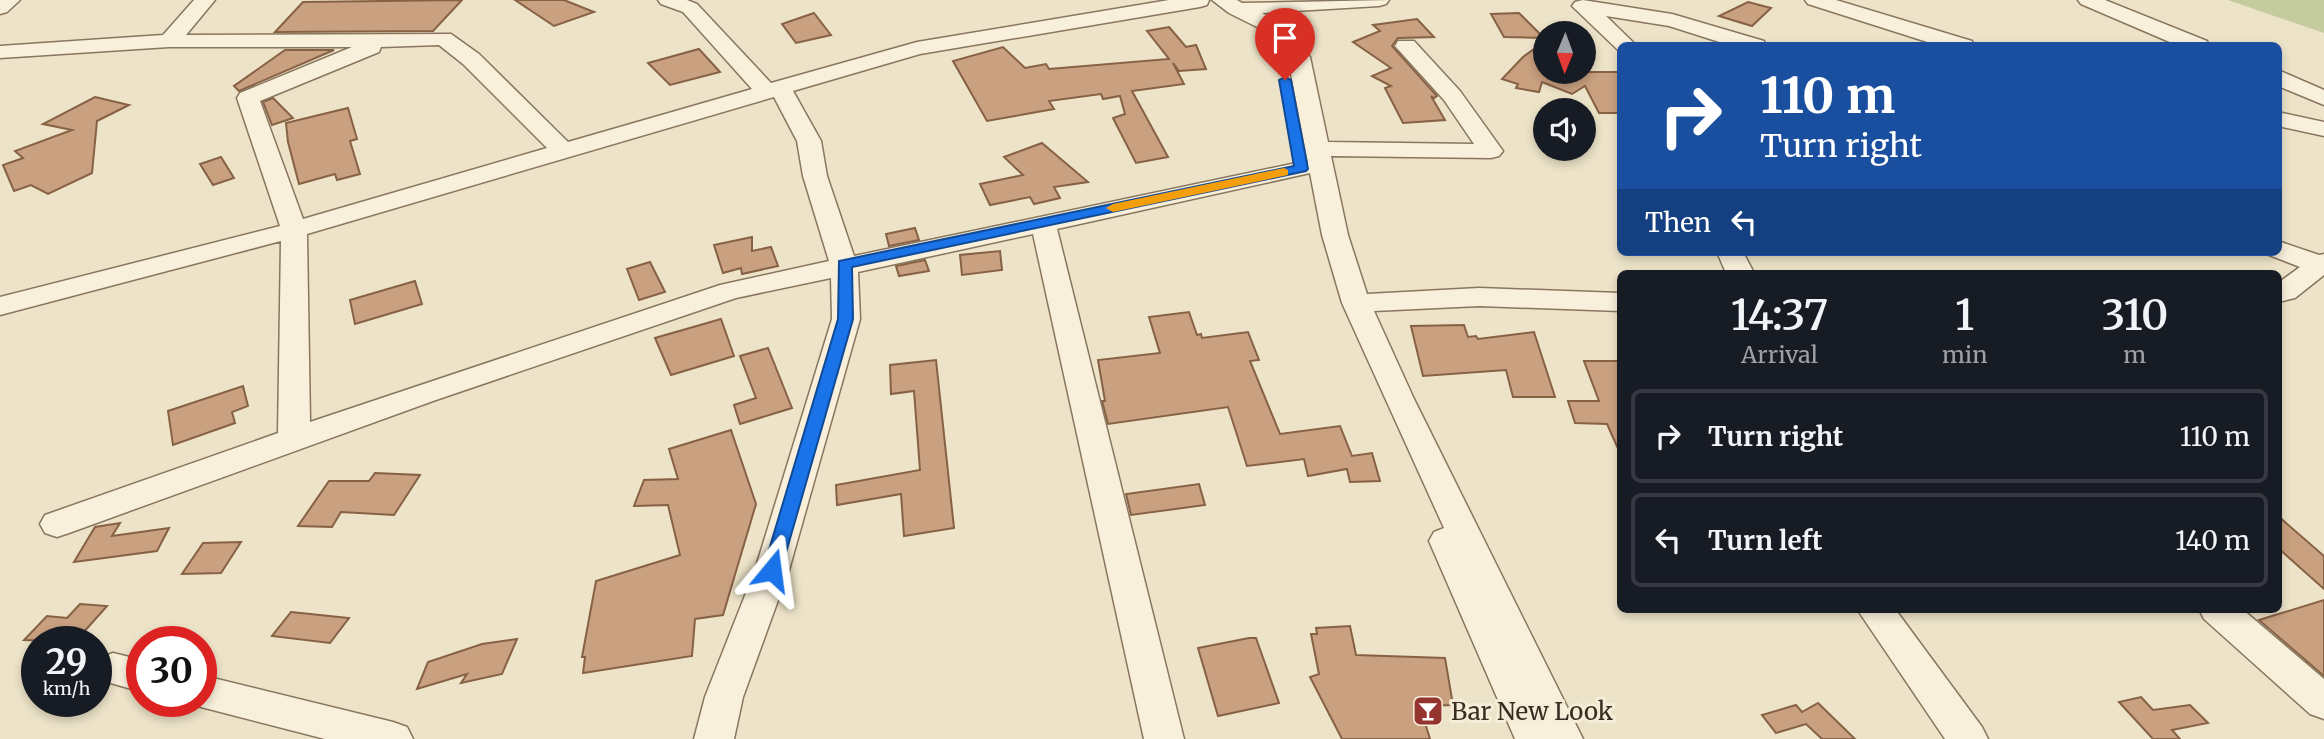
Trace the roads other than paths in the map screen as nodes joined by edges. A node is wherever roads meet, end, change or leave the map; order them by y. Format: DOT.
graph roads {
  1 [pos="10,0"];
  2 [pos="205,0"];
  3 [pos="668,0"];
  4 [pos="716,0"];
  5 [pos="1379,0"];
  6 [pos="1815,0"];
  7 [pos="2088,0"];
  8 [pos="1304,1"];
  9 [pos="1579,3"];
  10 [pos="1217,4"];
  11 [pos="0,8"];
  12 [pos="691,8"];
  13 [pos="169,41"];
  14 [pos="385,41"];
  15 [pos="1287,42"];
  16 [pos="1623,42"];
  17 [pos="1743,42"];
  18 [pos="1951,42"];
  19 [pos="2189,42"];
  20 [pos="1406,46"];
  21 [pos="0,52"];
  22 [pos="2282,79"];
  23 [pos="774,90"];
  24 [pos="2324,98"];
  25 [pos="2282,120"];
  26 [pos="2324,129"];
  27 [pos="563,151"];
  28 [pos="1309,159"];
  29 [pos="1043,223"];
  30 [pos="294,230"];
  31 [pos="2282,250"];
  32 [pos="2322,264"];
  33 [pos="844,265"];
  34 [pos="2282,292"];
  35 [pos="1617,302"];
  36 [pos="1356,303"];
  37 [pos="0,306"];
  38 [pos="293,440"];
  39 [pos="57,524"];
  40 [pos="1878,613"];
  41 [pos="2222,613"];
  42 [pos="217,695"];
  43 [pos="2324,702"];
  44 [pos="393,739"];
  45 [pos="714,739"];
  46 [pos="1164,739"];
  47 [pos="1535,739"];
  48 [pos="1563,739"];
  49 [pos="1968,739"];
  1 -- 11 [label="street"];
  2 -- 13 [label="street"];
  3 -- 12 [label="street"];
  4 -- 12 [label="street"];
  5 -- 8 [label="street"];
  6 -- 18 [label="street"];
  7 -- 19 [label="street"];
  8 -- 10 [label="street"];
  8 -- 15 [label="street"];
  9 -- 16 [label="street"];
  9 -- 17 [label="street"];
  10 -- 15 [label="street"];
  10 -- 23 [label="street"];
  10 -- 28 [label="street"];
  12 -- 23 [label="street"];
  13 -- 14 [label="street"];
  13 -- 21 [label="street"];
  14 -- 27 [label="street"];
  14 -- 30 [label="street"];
  15 -- 28 [label="street"];
  20 -- 28 [label="street"];
  22 -- 24 [label="street"];
  23 -- 27 [label="street"];
  23 -- 33 [label="street"];
  25 -- 26 [label="street"];
  27 -- 30 [label="street"];
  28 -- 29 [label="street"];
  28 -- 36 [label="street"];
  28 -- 47 [label="street"];
  29 -- 33 [label="street"];
  29 -- 46 [label="street"];
  30 -- 37 [label="street"];
  30 -- 38 [label="street"];
  31 -- 32 [label="street"];
  32 -- 34 [label="street"];
  33 -- 38 [label="street"];
  33 -- 45 [label="street"];
  35 -- 36 [label="street"];
  36 -- 48 [label="street"];
  38 -- 39 [label="street"];
  40 -- 49 [label="street"];
  41 -- 43 [label="street"];
  42 -- 44 [label="street"];
}
